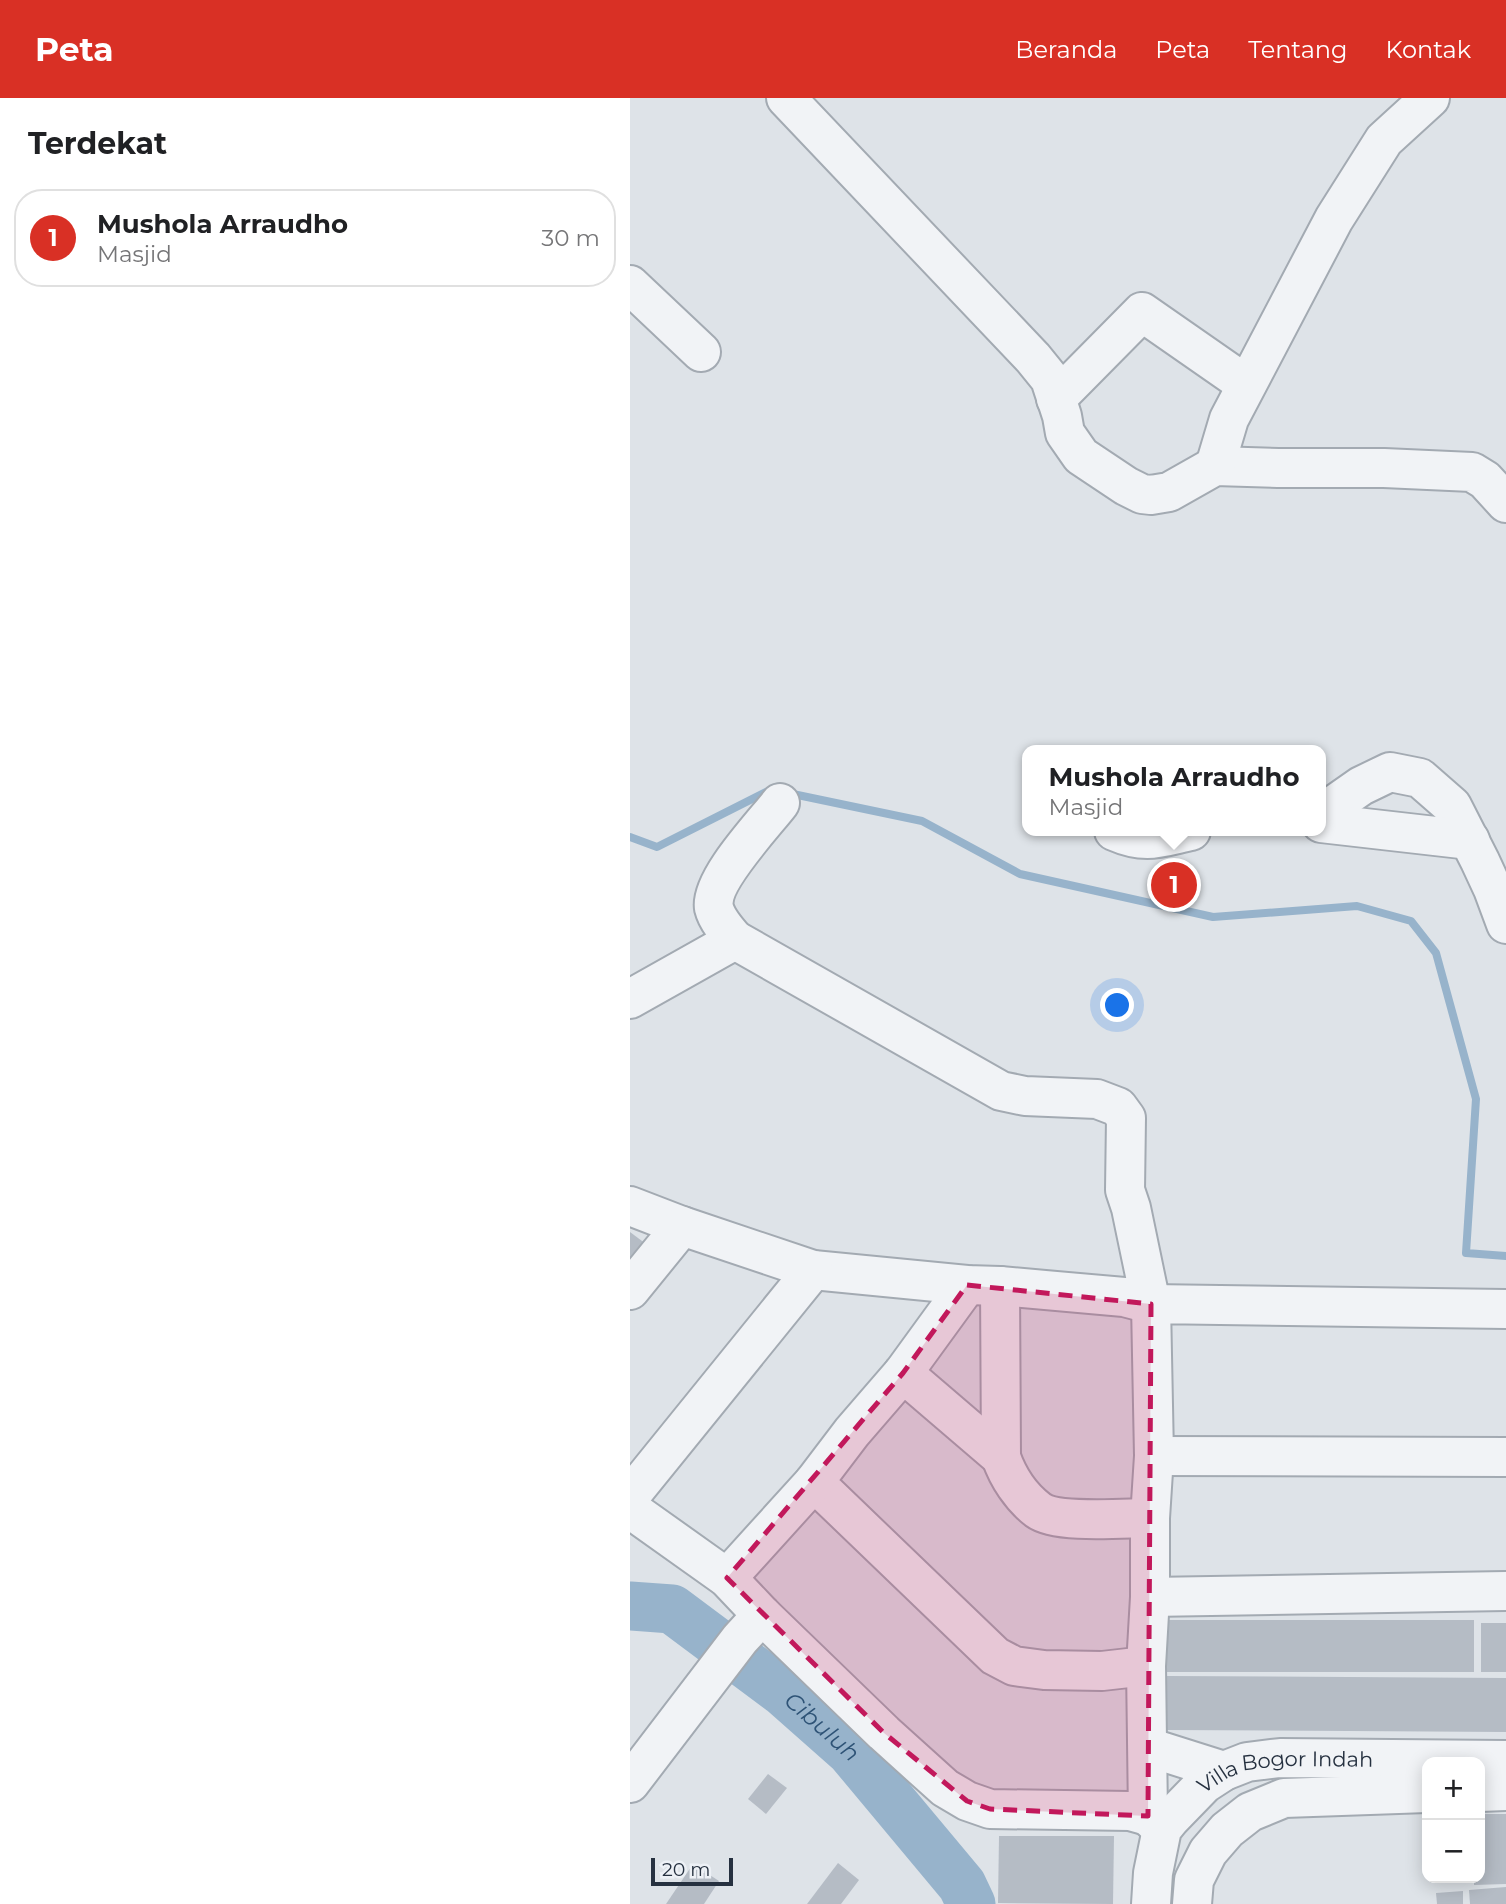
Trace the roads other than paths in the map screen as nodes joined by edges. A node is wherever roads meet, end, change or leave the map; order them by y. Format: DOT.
graph roads {
  1 [pos="786,98"];
  2 [pos="1430,98"];
  3 [pos="630,285"];
  4 [pos="701,352"];
  5 [pos="1234,376"];
  6 [pos="1056,399"];
  7 [pos="1215,466"];
  8 [pos="1506,503"];
  9 [pos="780,803"];
  10 [pos="1326,810"];
  11 [pos="1326,824"];
  12 [pos="1127,836"];
  13 [pos="1167,836"];
  14 [pos="1470,840"];
  15 [pos="1506,924"];
  16 [pos="735,940"];
  17 [pos="630,999"];
  18 [pos="630,1206"];
  19 [pos="682,1226"];
  20 [pos="813,1270"];
  21 [pos="984,1286"];
  22 [pos="630,1290"];
  23 [pos="1151,1304"];
  24 [pos="1506,1309"];
  25 [pos="903,1373"];
  26 [pos="1154,1456"];
  27 [pos="1001,1457"];
  28 [pos="1506,1457"];
  29 [pos="814,1482"];
  30 [pos="630,1496"];
  31 [pos="630,1509"];
  32 [pos="1150,1518"];
  33 [pos="727,1578"];
  34 [pos="1506,1591"];
  35 [pos="1150,1597"];
  36 [pos="751,1627"];
  37 [pos="1146,1666"];
  38 [pos="1148,1747"];
  39 [pos="1506,1760"];
  40 [pos="1224,1771"];
  41 [pos="630,1783"];
  42 [pos="1485,1791"];
  43 [pos="1506,1791"];
  44 [pos="1422,1793"];
  45 [pos="1155,1823"];
  46 [pos="1151,1904"];
  47 [pos="1192,1904"];
  1 -- 6 [label="street"];
  2 -- 7 [label="street"];
  3 -- 4 [label="street"];
  5 -- 6 [label="street"];
  6 -- 7 [label="street"];
  7 -- 8 [label="street"];
  9 -- 16 [label="street"];
  10 -- 14 [label="street"];
  11 -- 14 [label="street"];
  12 -- 13 [label="street"];
  14 -- 15 [label="street"];
  16 -- 17 [label="street"];
  16 -- 23 [label="street"];
  18 -- 19 [label="street"];
  19 -- 20 [label="street"];
  19 -- 22 [label="street"];
  20 -- 21 [label="street"];
  20 -- 30 [label="street"];
  21 -- 23 [label="street"];
  21 -- 25 [label="street"];
  21 -- 27 [label="street"];
  23 -- 24 [label="street"];
  23 -- 26 [label="street"];
  25 -- 27 [label="street"];
  25 -- 29 [label="street"];
  26 -- 28 [label="street"];
  26 -- 32 [label="street"];
  27 -- 32 [label="street"];
  29 -- 33 [label="street"];
  29 -- 37 [label="street"];
  31 -- 33 [label="street"];
  32 -- 35 [label="street"];
  33 -- 36 [label="street"];
  34 -- 35 [label="street"];
  35 -- 37 [label="street"];
  36 -- 41 [label="street"];
  36 -- 45 [label="street"];
  37 -- 38 [label="street"];
  38 -- 40 [label="street"];
  38 -- 45 [label="street"];
  39 -- 40 [label="street, Villa Bogor Indah"];
  40 -- 45 [label="street, Villa Bogor Indah"];
  42 -- 43 [label="street"];
  44 -- 47 [label="street, Villa Bogor Indah"];
  45 -- 46 [label="street"];
}
